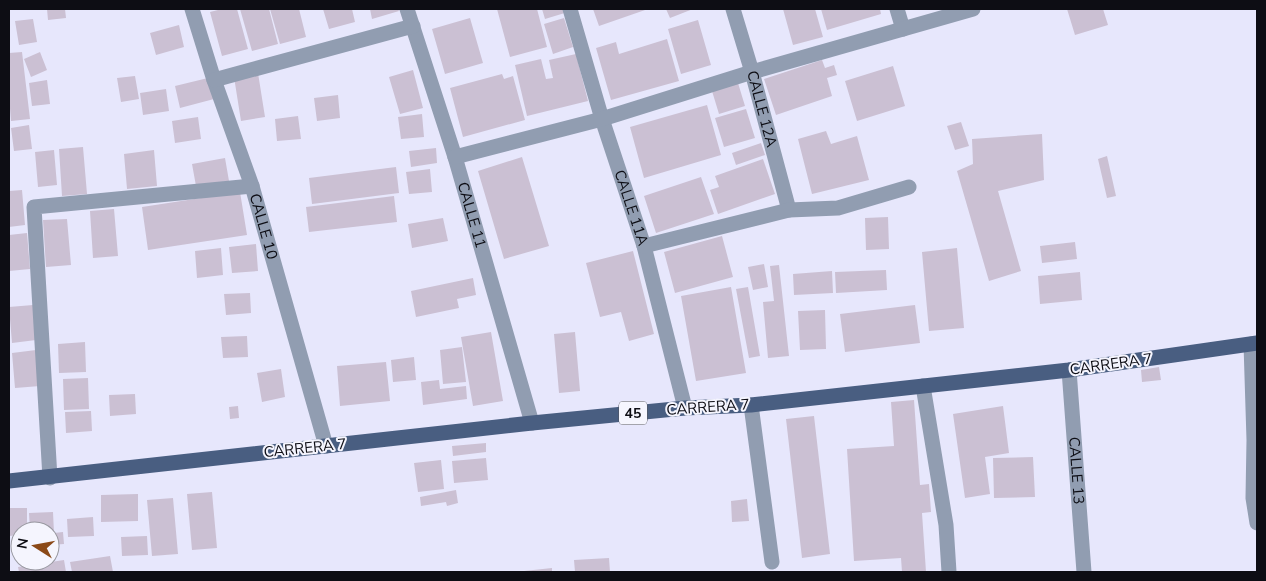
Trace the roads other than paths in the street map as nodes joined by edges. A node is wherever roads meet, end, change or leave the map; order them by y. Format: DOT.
graph roads {
  1 [pos="192,9"];
  2 [pos="407,9"];
  3 [pos="570,9"];
  4 [pos="733,9"];
  5 [pos="897,9"];
  6 [pos="974,9"];
  7 [pos="413,26"];
  8 [pos="903,29"];
  9 [pos="752,72"];
  10 [pos="214,80"];
  11 [pos="602,119"];
  12 [pos="455,157"];
  13 [pos="252,186"];
  14 [pos="909,187"];
  15 [pos="789,210"];
  16 [pos="644,246"];
  17 [pos="1254,343"];
  18 [pos="1069,370"];
  19 [pos="923,386"];
  20 [pos="751,405"];
  21 [pos="685,408"];
  22 [pos="532,424"];
  23 [pos="1256,441"];
  24 [pos="326,446"];
  25 [pos="50,478"];
  26 [pos="9,481"];
  27 [pos="1257,523"];
  28 [pos="772,562"];
  29 [pos="949,572"];
  30 [pos="1084,572"];
  1 -- 10 [label="street, CALLE 10"];
  2 -- 7 [label="street, CALLE 11"];
  3 -- 11 [label="street, CALLE 11A"];
  4 -- 9 [label="street, CALLE 12A"];
  5 -- 8 [label="street"];
  6 -- 8 [label="street"];
  7 -- 10 [label="street"];
  7 -- 12 [label="street, CALLE 11"];
  8 -- 9 [label="street"];
  9 -- 11 [label="street"];
  9 -- 15 [label="street, CALLE 12A"];
  10 -- 13 [label="street, CALLE 10"];
  11 -- 12 [label="street"];
  11 -- 16 [label="street, CALLE 11A"];
  12 -- 22 [label="street, CALLE 11"];
  13 -- 24 [label="street, CALLE 10"];
  13 -- 25 [label="street"];
  14 -- 15 [label="street"];
  15 -- 16 [label="street"];
  16 -- 21 [label="street, CALLE 11A"];
  17 -- 18 [label="main road, CARRERA 7 / 45"];
  17 -- 23 [label="street"];
  18 -- 19 [label="main road, CARRERA 7 / 45"];
  18 -- 30 [label="street, CALLE 13"];
  19 -- 20 [label="main road, CARRERA 7 / 45"];
  19 -- 29 [label="street"];
  20 -- 21 [label="main road, CARRERA 7 / 45"];
  20 -- 28 [label="street"];
  21 -- 22 [label="main road, CARRERA 7 / 45"];
  22 -- 24 [label="main road, CARRERA 7 / 45"];
  23 -- 27 [label="street"];
  24 -- 25 [label="main road, CARRERA 7 / 45"];
  25 -- 26 [label="main road, CARRERA 7 / 45"];
}
